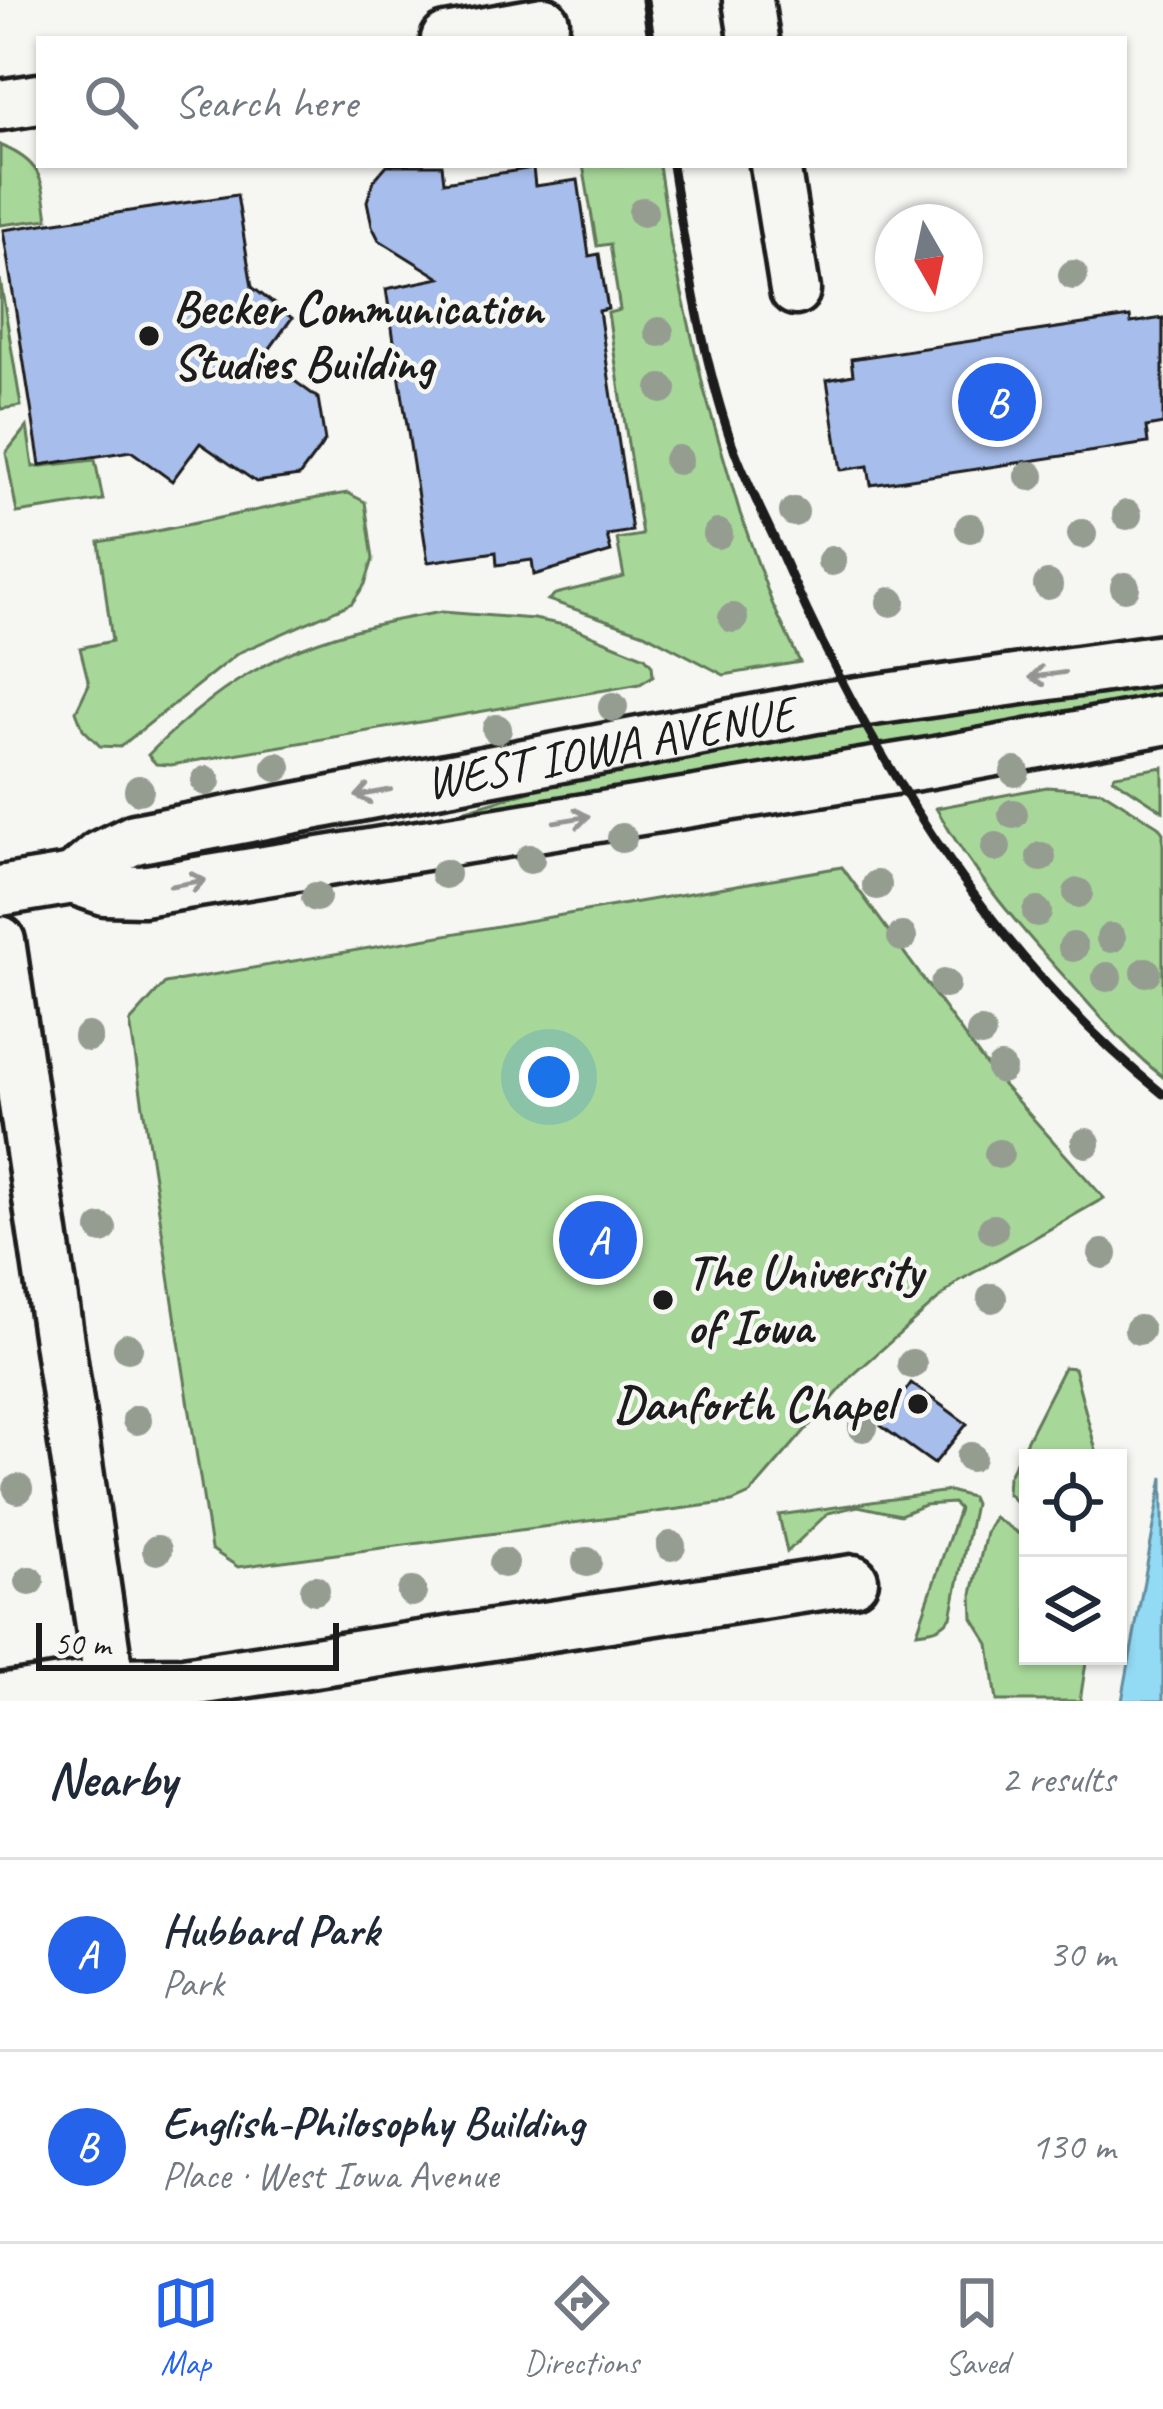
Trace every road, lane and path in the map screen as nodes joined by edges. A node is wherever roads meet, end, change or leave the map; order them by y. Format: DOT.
graph roads {
  1 [pos="748,0"];
  2 [pos="544,22"];
  3 [pos="463,36"];
  4 [pos="754,36"];
  5 [pos="36,99"];
  6 [pos="0,105"];
  7 [pos="775,168"];
  8 [pos="795,290"];
  9 [pos="1163,659"];
  10 [pos="1163,720"];
  11 [pos="73,879"];
  12 [pos="0,890"];
  13 [pos="0,941"];
  14 [pos="853,1580"];
  15 [pos="111,1692"];
  16 [pos="0,1699"];
  1 -- 4 [label="street"];
  2 -- 3 [label="street"];
  5 -- 6 [label="street"];
  7 -- 8 [label="street"];
  9 -- 11 [label="street, WEST IOWA AVENUE, one-way"];
  11 -- 10 [label="street, WEST IOWA AVENUE, one-way"];
  11 -- 12 [label="street, WEST IOWA AVENUE"];
  13 -- 15 [label="street"];
  14 -- 15 [label="street"];
  15 -- 16 [label="street"];
}
